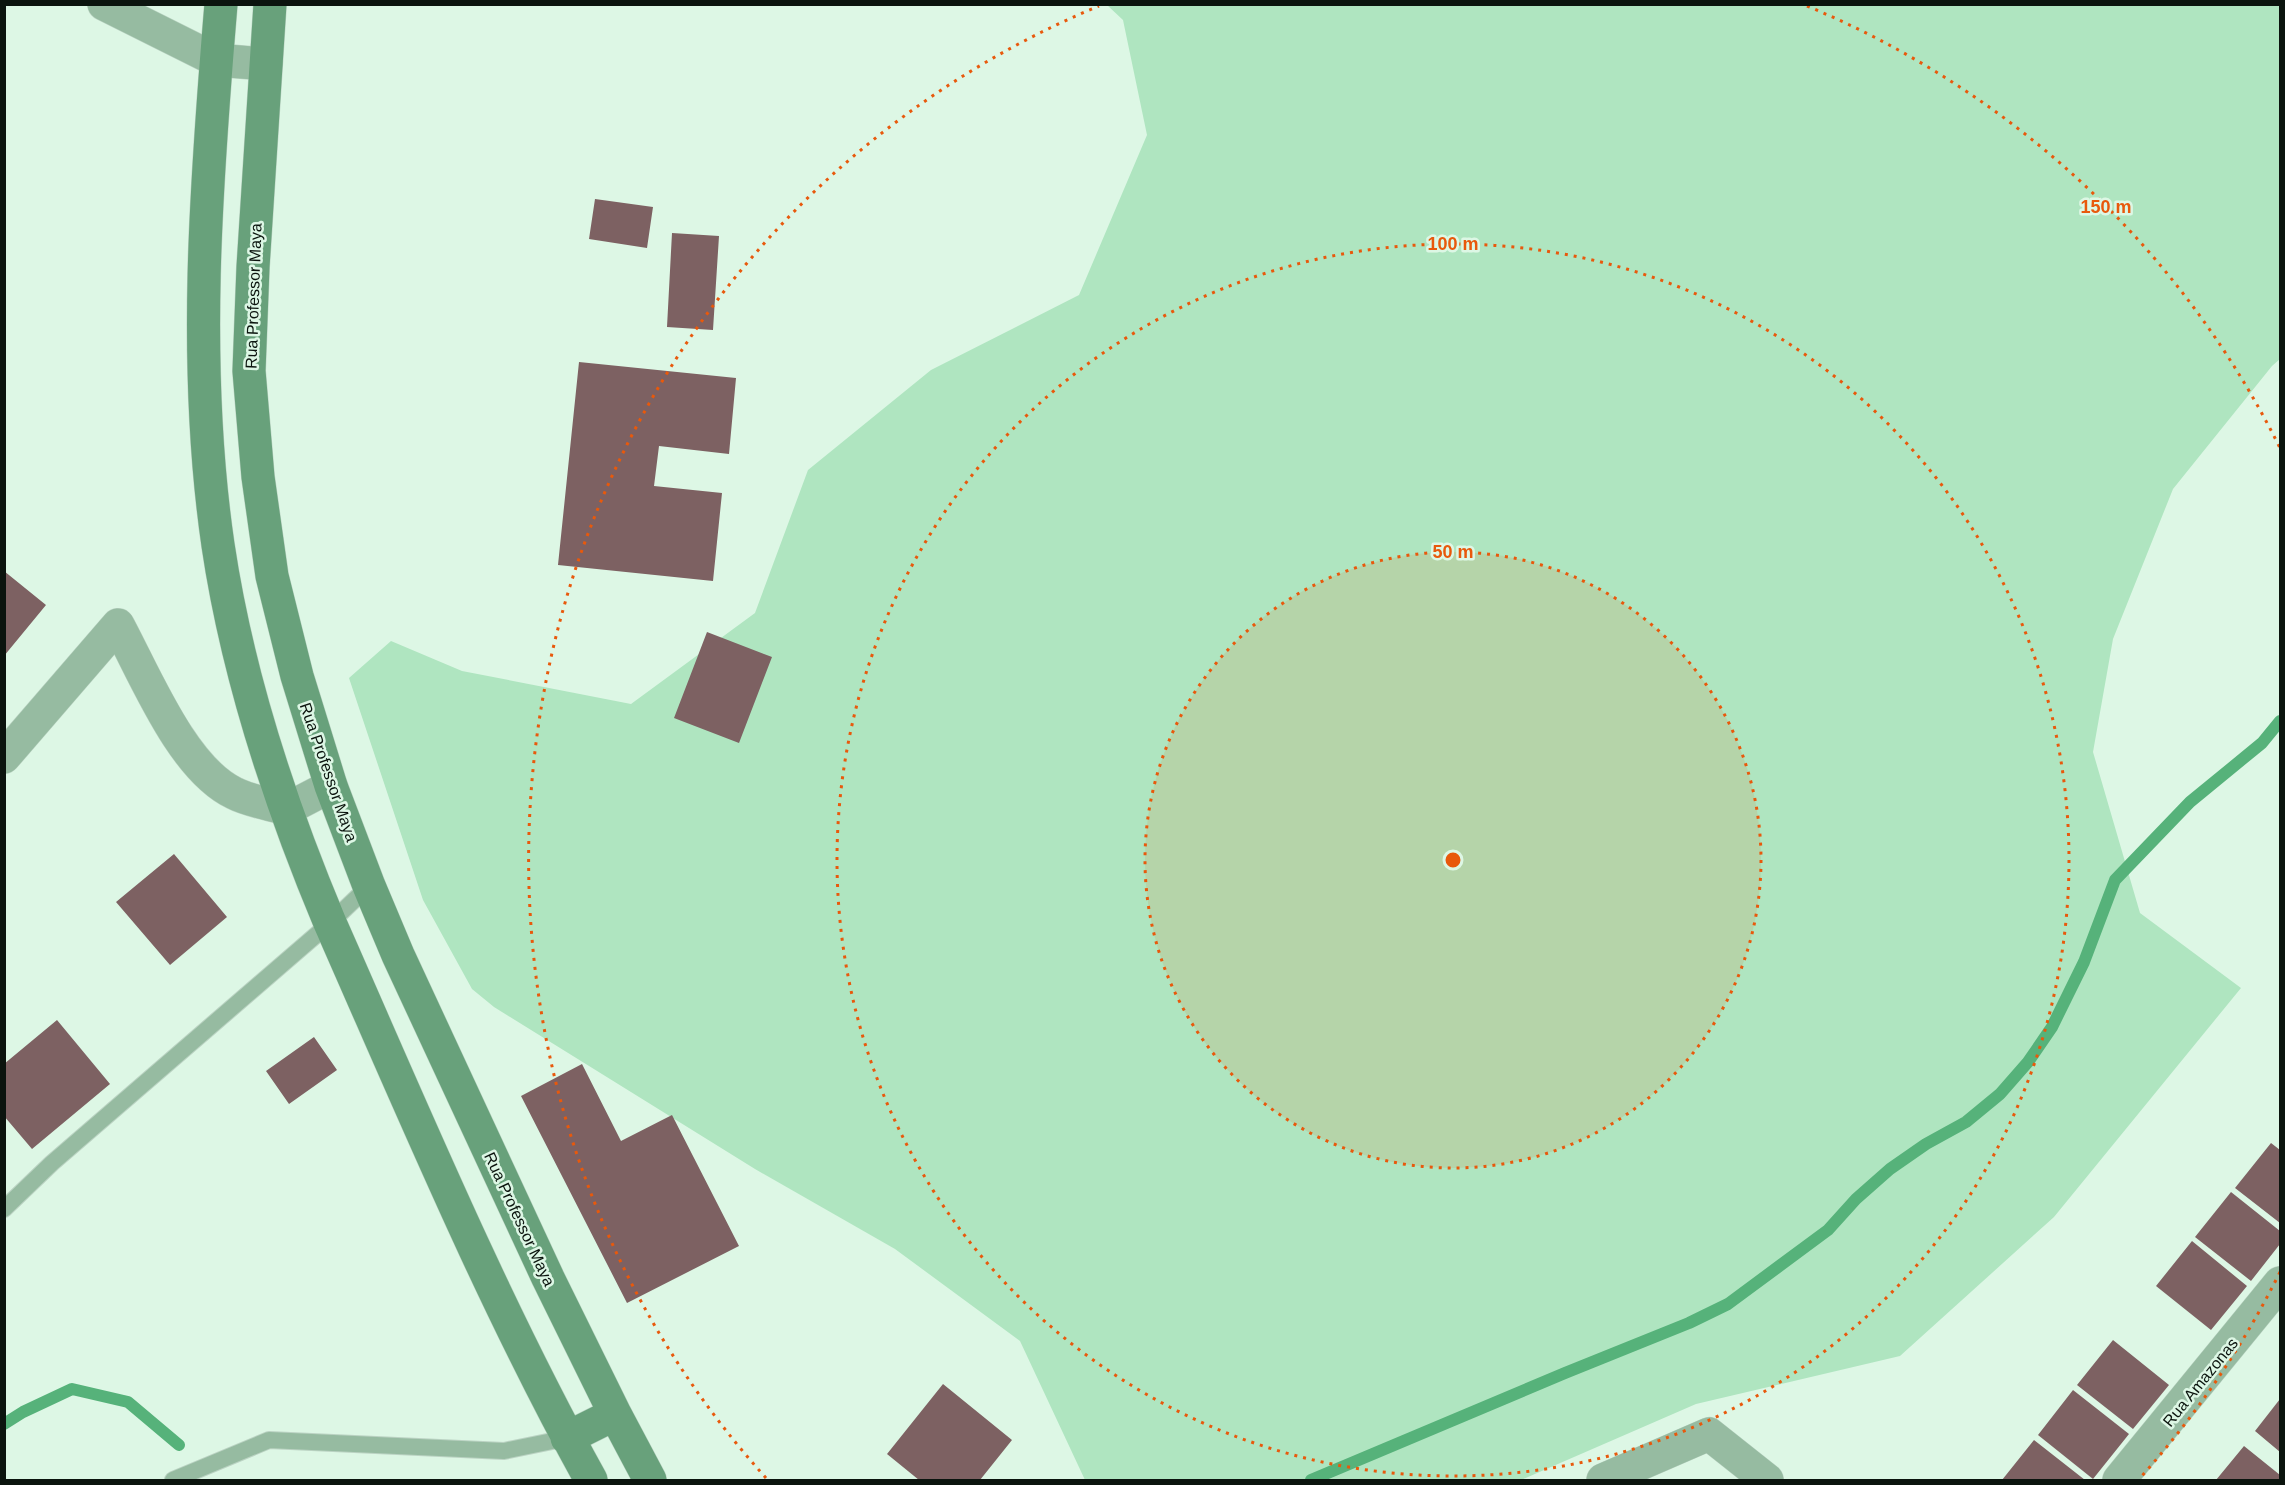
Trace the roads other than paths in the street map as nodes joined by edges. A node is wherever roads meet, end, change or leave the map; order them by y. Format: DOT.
graph roads {
  1 [pos="104,4"];
  2 [pos="221,4"];
  3 [pos="270,4"];
  4 [pos="216,60"];
  5 [pos="266,64"];
  6 [pos="4,757"];
  7 [pos="331,786"];
  8 [pos="287,809"];
  9 [pos="369,886"];
  10 [pos="330,923"];
  11 [pos="4,1209"];
  12 [pos="2280,1283"];
  13 [pos="615,1414"];
  14 [pos="567,1438"];
  15 [pos="173,1480"];
  16 [pos="591,1480"];
  17 [pos="651,1480"];
  18 [pos="1603,1480"];
  19 [pos="1767,1480"];
  20 [pos="2119,1480"];
  1 -- 4 [label="street"];
  2 -- 4 [label="main road"];
  3 -- 5 [label="main road, Rua Professor Maya"];
  4 -- 5 [label="street"];
  4 -- 8 [label="main road"];
  5 -- 7 [label="main road, Rua Professor Maya"];
  6 -- 8 [label="street"];
  7 -- 8 [label="street"];
  7 -- 9 [label="main road, Rua Professor Maya"];
  8 -- 10 [label="main road"];
  9 -- 10 [label="lane"];
  9 -- 13 [label="main road, Rua Professor Maya"];
  10 -- 11 [label="lane"];
  10 -- 14 [label="main road"];
  12 -- 20 [label="street, Rua Amazonas"];
  13 -- 14 [label="main road"];
  13 -- 17 [label="main road, Rua Professor Maya"];
  14 -- 15 [label="lane"];
  14 -- 16 [label="main road"];
  18 -- 19 [label="street"];
}
